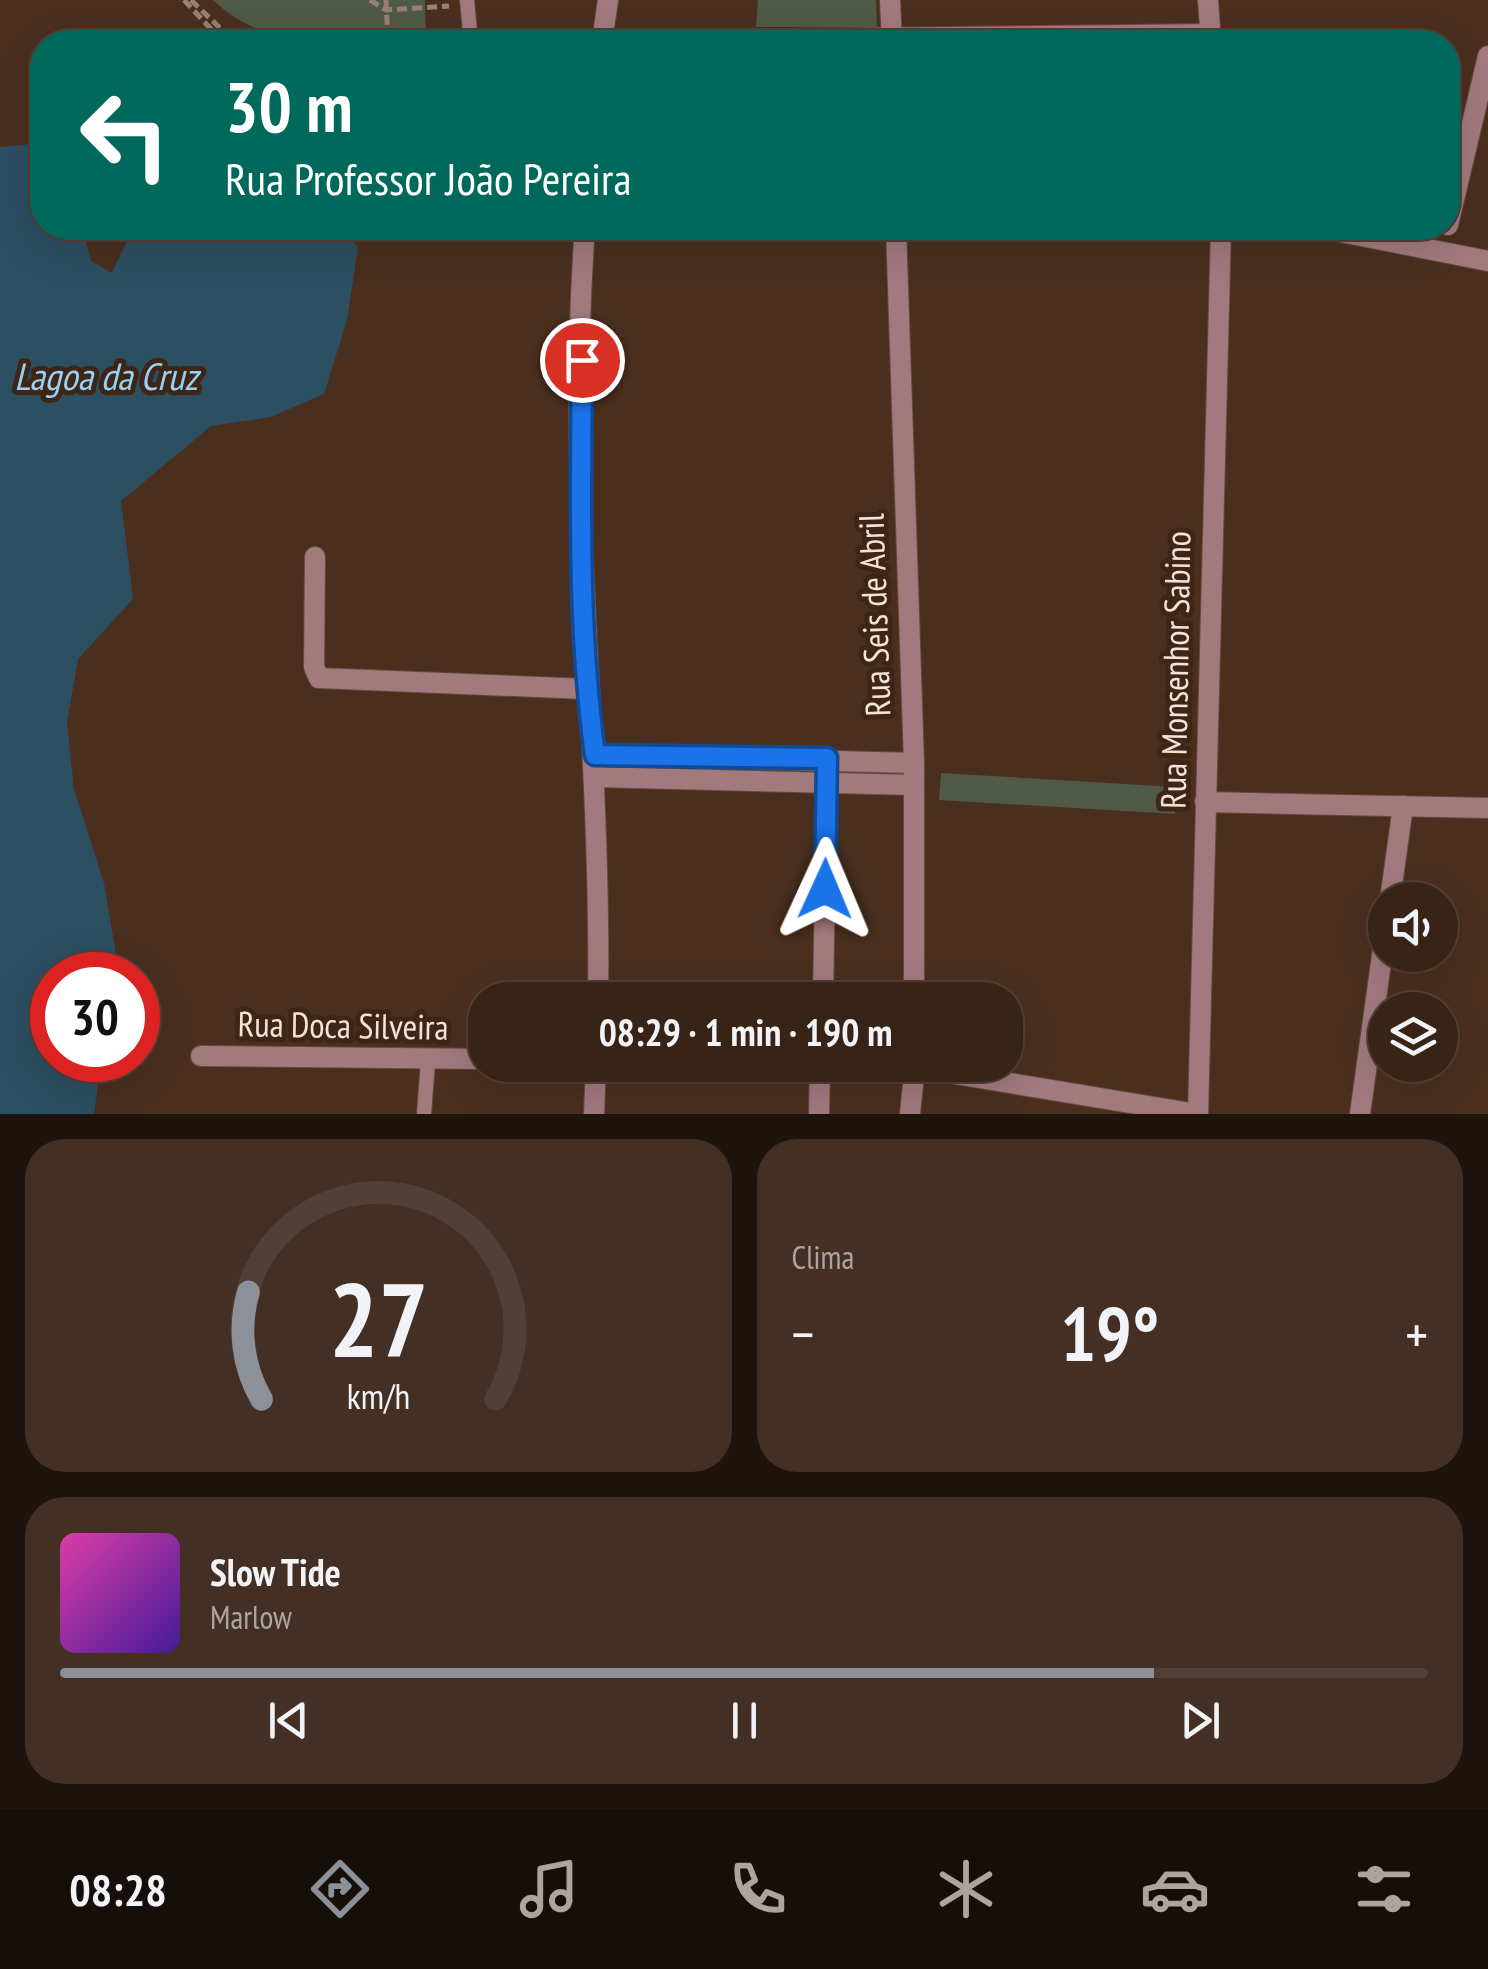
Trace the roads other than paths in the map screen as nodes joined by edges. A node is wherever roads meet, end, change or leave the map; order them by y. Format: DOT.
graph roads {
  1 [pos="608,0"];
  2 [pos="890,0"];
  3 [pos="1208,0"];
  4 [pos="467,2"];
  5 [pos="470,30"];
  6 [pos="604,30"];
  7 [pos="892,30"];
  8 [pos="1210,30"];
  9 [pos="1488,56"];
  10 [pos="1460,172"];
  11 [pos="585,240"];
  12 [pos="896,240"];
  13 [pos="1221,240"];
  14 [pos="1387,240"];
  15 [pos="1444,240"];
  16 [pos="1442,250"];
  17 [pos="1488,261"];
  18 [pos="315,556"];
  19 [pos="586,688"];
  20 [pos="595,755"];
  21 [pos="914,763"];
  22 [pos="827,769"];
  23 [pos="595,777"];
  24 [pos="914,785"];
  25 [pos="1205,802"];
  26 [pos="1403,806"];
  27 [pos="1488,808"];
  28 [pos="1392,882"];
  29 [pos="1380,972"];
  30 [pos="598,982"];
  31 [pos="824,982"];
  32 [pos="914,982"];
  33 [pos="201,1056"];
  34 [pos="468,1060"];
  35 [pos="428,1061"];
  36 [pos="595,1082"];
  37 [pos="820,1082"];
  38 [pos="913,1082"];
  39 [pos="1009,1082"];
  40 [pos="424,1114"];
  41 [pos="594,1114"];
  42 [pos="819,1114"];
  43 [pos="910,1114"];
  44 [pos="1197,1114"];
  45 [pos="1360,1114"];
  1 -- 6 [label="street"];
  2 -- 7 [label="street"];
  3 -- 8 [label="street"];
  4 -- 5 [label="lane"];
  9 -- 10 [label="street"];
  11 -- 19 [label="street"];
  12 -- 21 [label="street, Rua Seis de Abril"];
  13 -- 25 [label="street, Rua Monsenhor Sabino"];
  14 -- 16 [label="street"];
  15 -- 16 [label="street"];
  16 -- 17 [label="street"];
  18 -- 19 [label="street"];
  19 -- 20 [label="street"];
  20 -- 22 [label="street"];
  20 -- 23 [label="street"];
  21 -- 22 [label="street"];
  21 -- 24 [label="street, Rua Seis de Abril"];
  22 -- 23 [label="street"];
  22 -- 24 [label="street"];
  22 -- 31 [label="street"];
  23 -- 30 [label="street"];
  24 -- 32 [label="street, Rua Seis de Abril"];
  25 -- 26 [label="street"];
  25 -- 44 [label="street, Rua Monsenhor Sabino"];
  26 -- 27 [label="street"];
  26 -- 28 [label="street"];
  29 -- 45 [label="street"];
  33 -- 35 [label="street, Rua Doca Silveira"];
  34 -- 35 [label="street, Rua Doca Silveira"];
  35 -- 40 [label="lane"];
  36 -- 41 [label="street"];
  37 -- 42 [label="street"];
  38 -- 43 [label="street"];
  39 -- 44 [label="street"];
}
